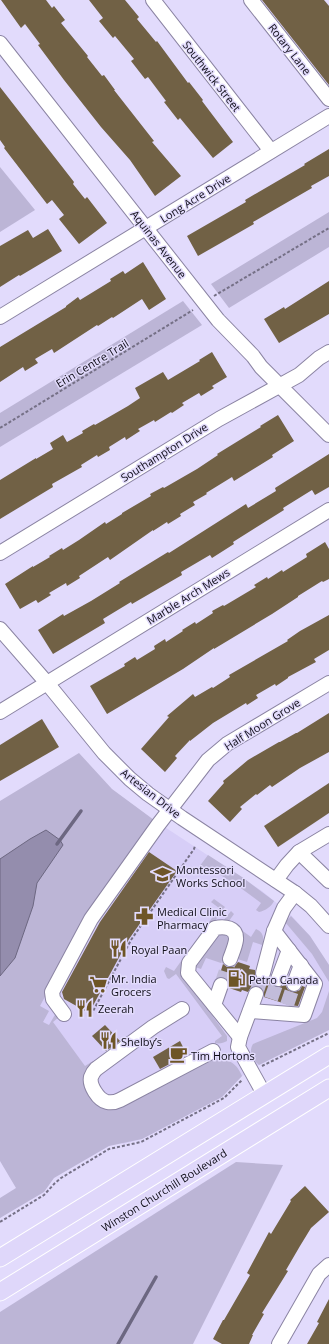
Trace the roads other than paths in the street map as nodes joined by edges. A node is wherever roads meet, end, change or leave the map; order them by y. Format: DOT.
graph roads {
  1 [pos="152,0"];
  2 [pos="251,0"];
  3 [pos="0,43"];
  4 [pos="329,99"];
  5 [pos="329,116"];
  6 [pos="271,151"];
  7 [pos="147,228"];
  8 [pos="0,317"];
  9 [pos="329,352"];
  10 [pos="279,386"];
  11 [pos="329,435"];
  12 [pos="329,510"];
  13 [pos="0,553"];
  14 [pos="0,630"];
  15 [pos="47,683"];
  16 [pos="329,683"];
  17 [pos="0,712"];
  18 [pos="170,810"];
  19 [pos="329,834"];
  20 [pos="299,852"];
  21 [pos="276,880"];
  22 [pos="329,881"];
  23 [pos="295,893"];
  24 [pos="329,926"];
  25 [pos="274,931"];
  26 [pos="289,950"];
  27 [pos="230,959"];
  28 [pos="300,965"];
  29 [pos="263,973"];
  30 [pos="278,978"];
  31 [pos="294,984"];
  32 [pos="221,985"];
  33 [pos="256,994"];
  34 [pos="214,1005"];
  35 [pos="182,1009"];
  36 [pos="250,1011"];
  37 [pos="64,1014"];
  38 [pos="240,1037"];
  39 [pos="213,1051"];
  40 [pos="329,1055"];
  41 [pos="329,1088"];
  42 [pos="264,1094"];
  43 [pos="0,1258"];
  44 [pos="329,1265"];
  45 [pos="0,1292"];
  46 [pos="279,1344"];
  1 -- 6 [label="street, Southwick Street"];
  2 -- 4 [label="street, Rotary Lane"];
  3 -- 7 [label="street, Aquinas Avenue"];
  5 -- 6 [label="street, Long Acre Drive"];
  6 -- 7 [label="street, Long Acre Drive"];
  7 -- 8 [label="street, Long Acre Drive"];
  7 -- 10 [label="street, Aquinas Avenue"];
  9 -- 10 [label="street, Southampton Drive"];
  10 -- 11 [label="street, Aquinas Avenue"];
  10 -- 13 [label="street, Southampton Drive"];
  12 -- 15 [label="street, Marble Arch Mews"];
  14 -- 15 [label="street, Artesian Drive"];
  15 -- 17 [label="street, Marble Arch Mews"];
  15 -- 18 [label="street, Artesian Drive"];
  16 -- 18 [label="street, Half Moon Grove"];
  18 -- 21 [label="street, Artesian Drive"];
  18 -- 37 [label="street, Half Moon Grove"];
  19 -- 20 [label="street"];
  20 -- 21 [label="street"];
  20 -- 22 [label="street"];
  21 -- 23 [label="street, Artesian Drive"];
  23 -- 24 [label="street, Artesian Drive"];
  23 -- 25 [label="street"];
  25 -- 26 [label="street"];
  25 -- 29 [label="street"];
  26 -- 28 [label="street"];
  26 -- 30 [label="street"];
  27 -- 34 [label="street"];
  28 -- 31 [label="street"];
  28 -- 36 [label="street"];
  32 -- 34 [label="street"];
  33 -- 36 [label="street"];
  34 -- 38 [label="street"];
  35 -- 39 [label="street"];
  36 -- 38 [label="street"];
  38 -- 42 [label="street"];
  40 -- 42 [label="main road"];
  41 -- 45 [label="main road, Winston Churchill Boulevard"];
  42 -- 43 [label="main road"];
  44 -- 46 [label="street"];
}
